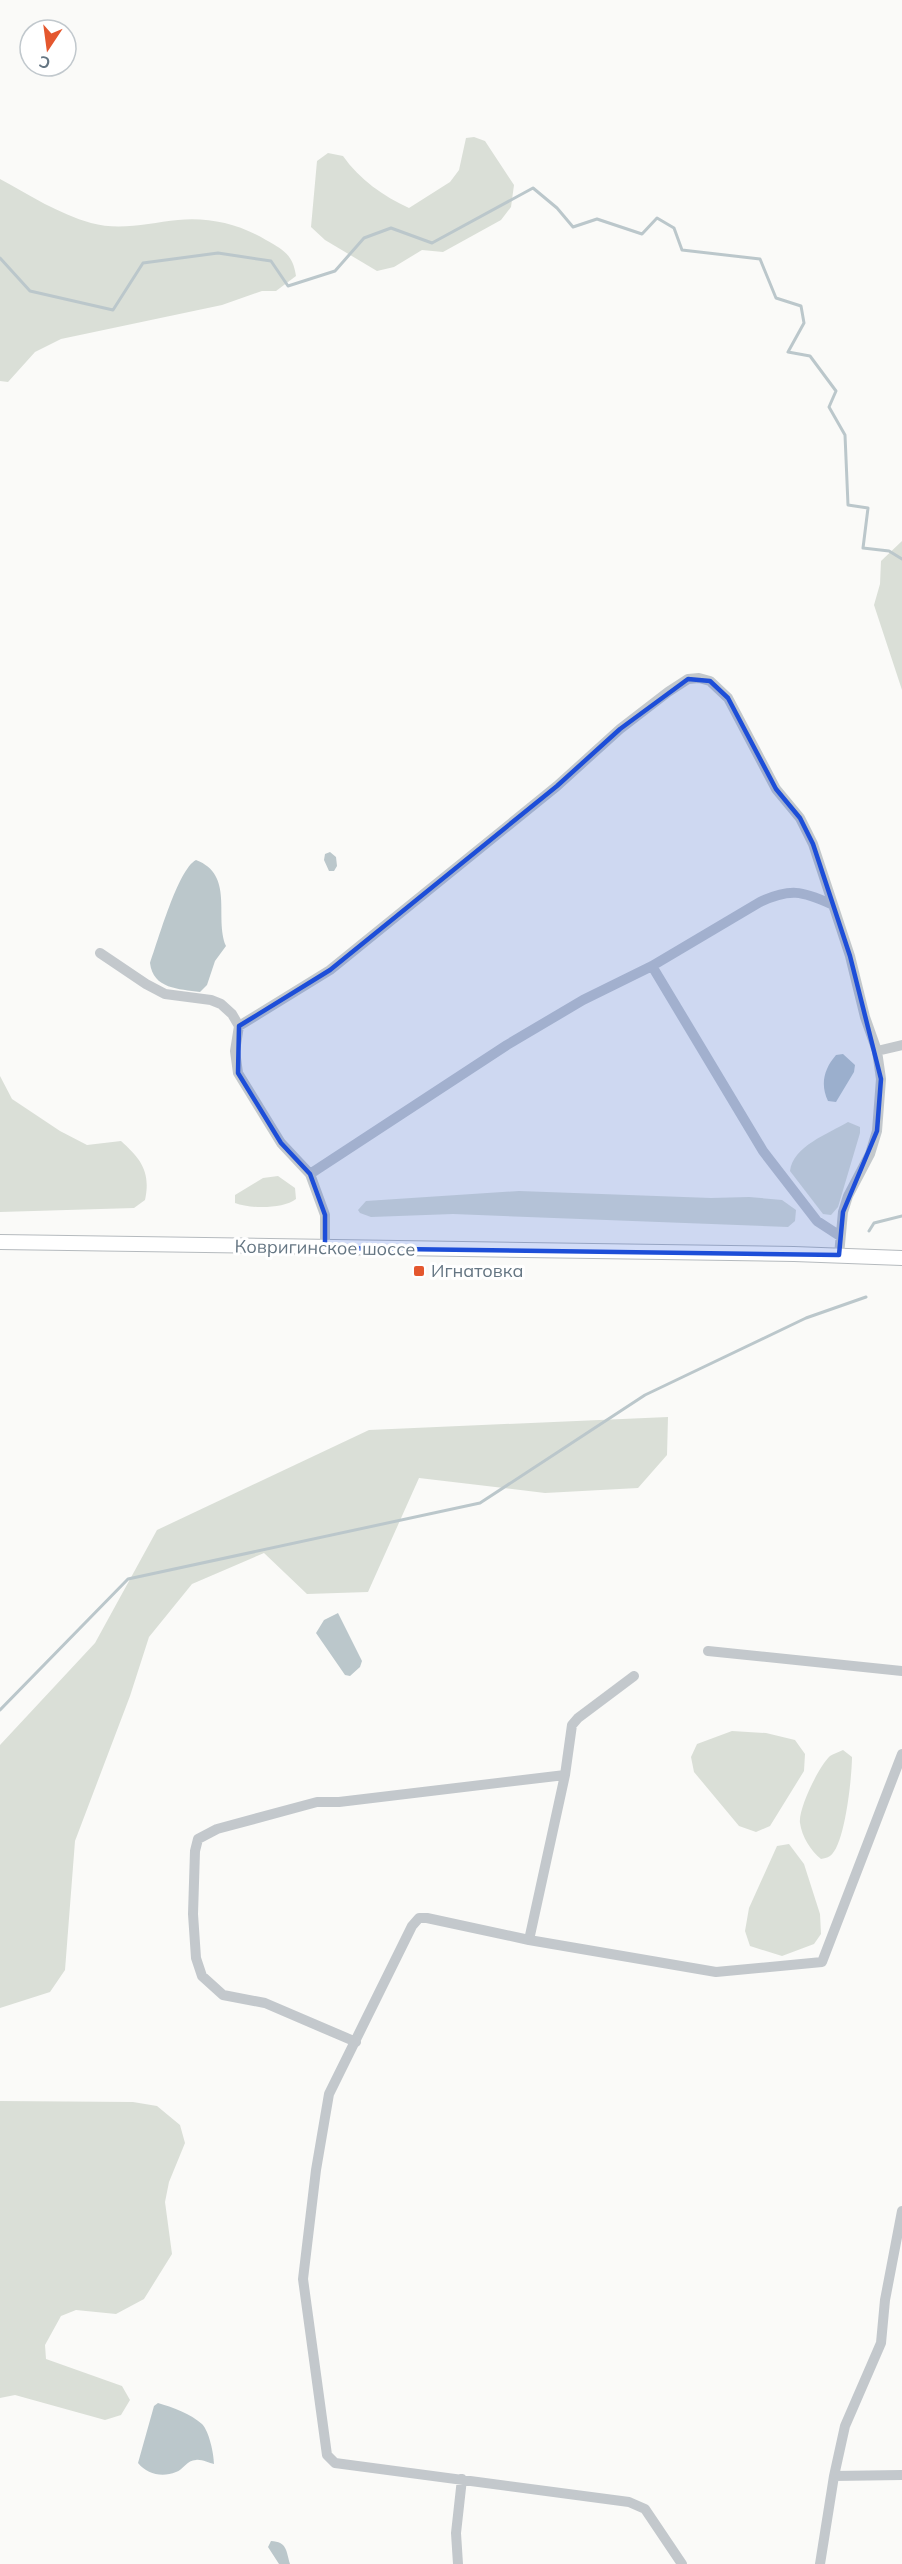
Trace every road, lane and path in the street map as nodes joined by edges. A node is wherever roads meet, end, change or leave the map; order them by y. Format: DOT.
graph roads {
  1 [pos="831,904"];
  2 [pos="100,953"];
  3 [pos="652,966"];
  4 [pos="238,1026"];
  5 [pos="902,1045"];
  6 [pos="877,1051"];
  7 [pos="310,1174"];
  8 [pos="840,1236"];
  9 [pos="0,1242"];
  10 [pos="325,1248"];
  11 [pos="839,1255"];
  12 [pos="902,1258"];
  13 [pos="708,1651"];
  14 [pos="902,1671"];
  15 [pos="634,1676"];
  16 [pos="902,1754"];
  17 [pos="565,1775"];
  18 [pos="529,1940"];
  19 [pos="356,2042"];
  20 [pos="902,2211"];
  21 [pos="902,2475"];
  22 [pos="834,2476"];
  23 [pos="462,2479"];
  24 [pos="458,2564"];
  25 [pos="682,2564"];
  26 [pos="820,2564"];
  1 -- 3 [label="street"];
  1 -- 4 [label="street"];
  1 -- 6 [label="street"];
  2 -- 4 [label="street"];
  3 -- 7 [label="street"];
  3 -- 8 [label="street"];
  4 -- 7 [label="street"];
  5 -- 6 [label="street"];
  6 -- 8 [label="street"];
  7 -- 10 [label="street"];
  8 -- 11 [label="street"];
  9 -- 10 [label="main road, Ковригинское шоссе"];
  10 -- 11 [label="main road, Ковригинское шоссе"];
  11 -- 12 [label="main road, Ковригинское шоссе"];
  13 -- 14 [label="street"];
  15 -- 17 [label="street"];
  16 -- 18 [label="street"];
  17 -- 18 [label="street"];
  17 -- 19 [label="street"];
  18 -- 19 [label="street"];
  19 -- 23 [label="street"];
  20 -- 22 [label="street"];
  21 -- 22 [label="street"];
  22 -- 26 [label="street"];
  23 -- 24 [label="street"];
  23 -- 25 [label="street"];
}
